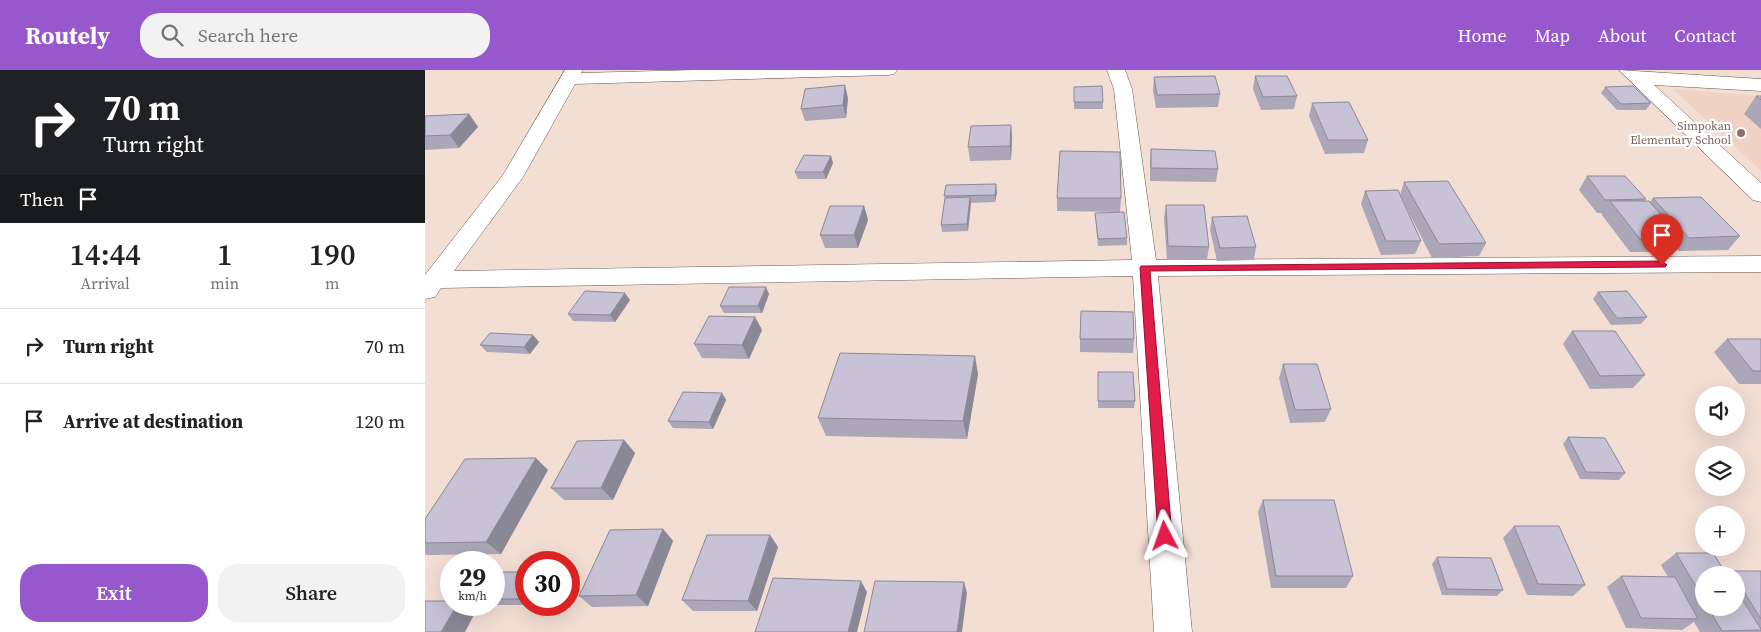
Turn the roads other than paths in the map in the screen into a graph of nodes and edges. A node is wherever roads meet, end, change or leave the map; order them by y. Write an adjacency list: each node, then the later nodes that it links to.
1 (888, 70): 3 (street)
2 (1116, 70): 9 (street)
3 (674, 73): 4 (street)
4 (572, 74): 10 (street)
5 (1632, 74): 6 (street); 7 (street)
6 (1761, 85)
7 (1761, 195)
8 (1761, 264): 9 (street)
9 (1145, 268): 10 (street); 11 (street)
10 (430, 286)
11 (1173, 632)

